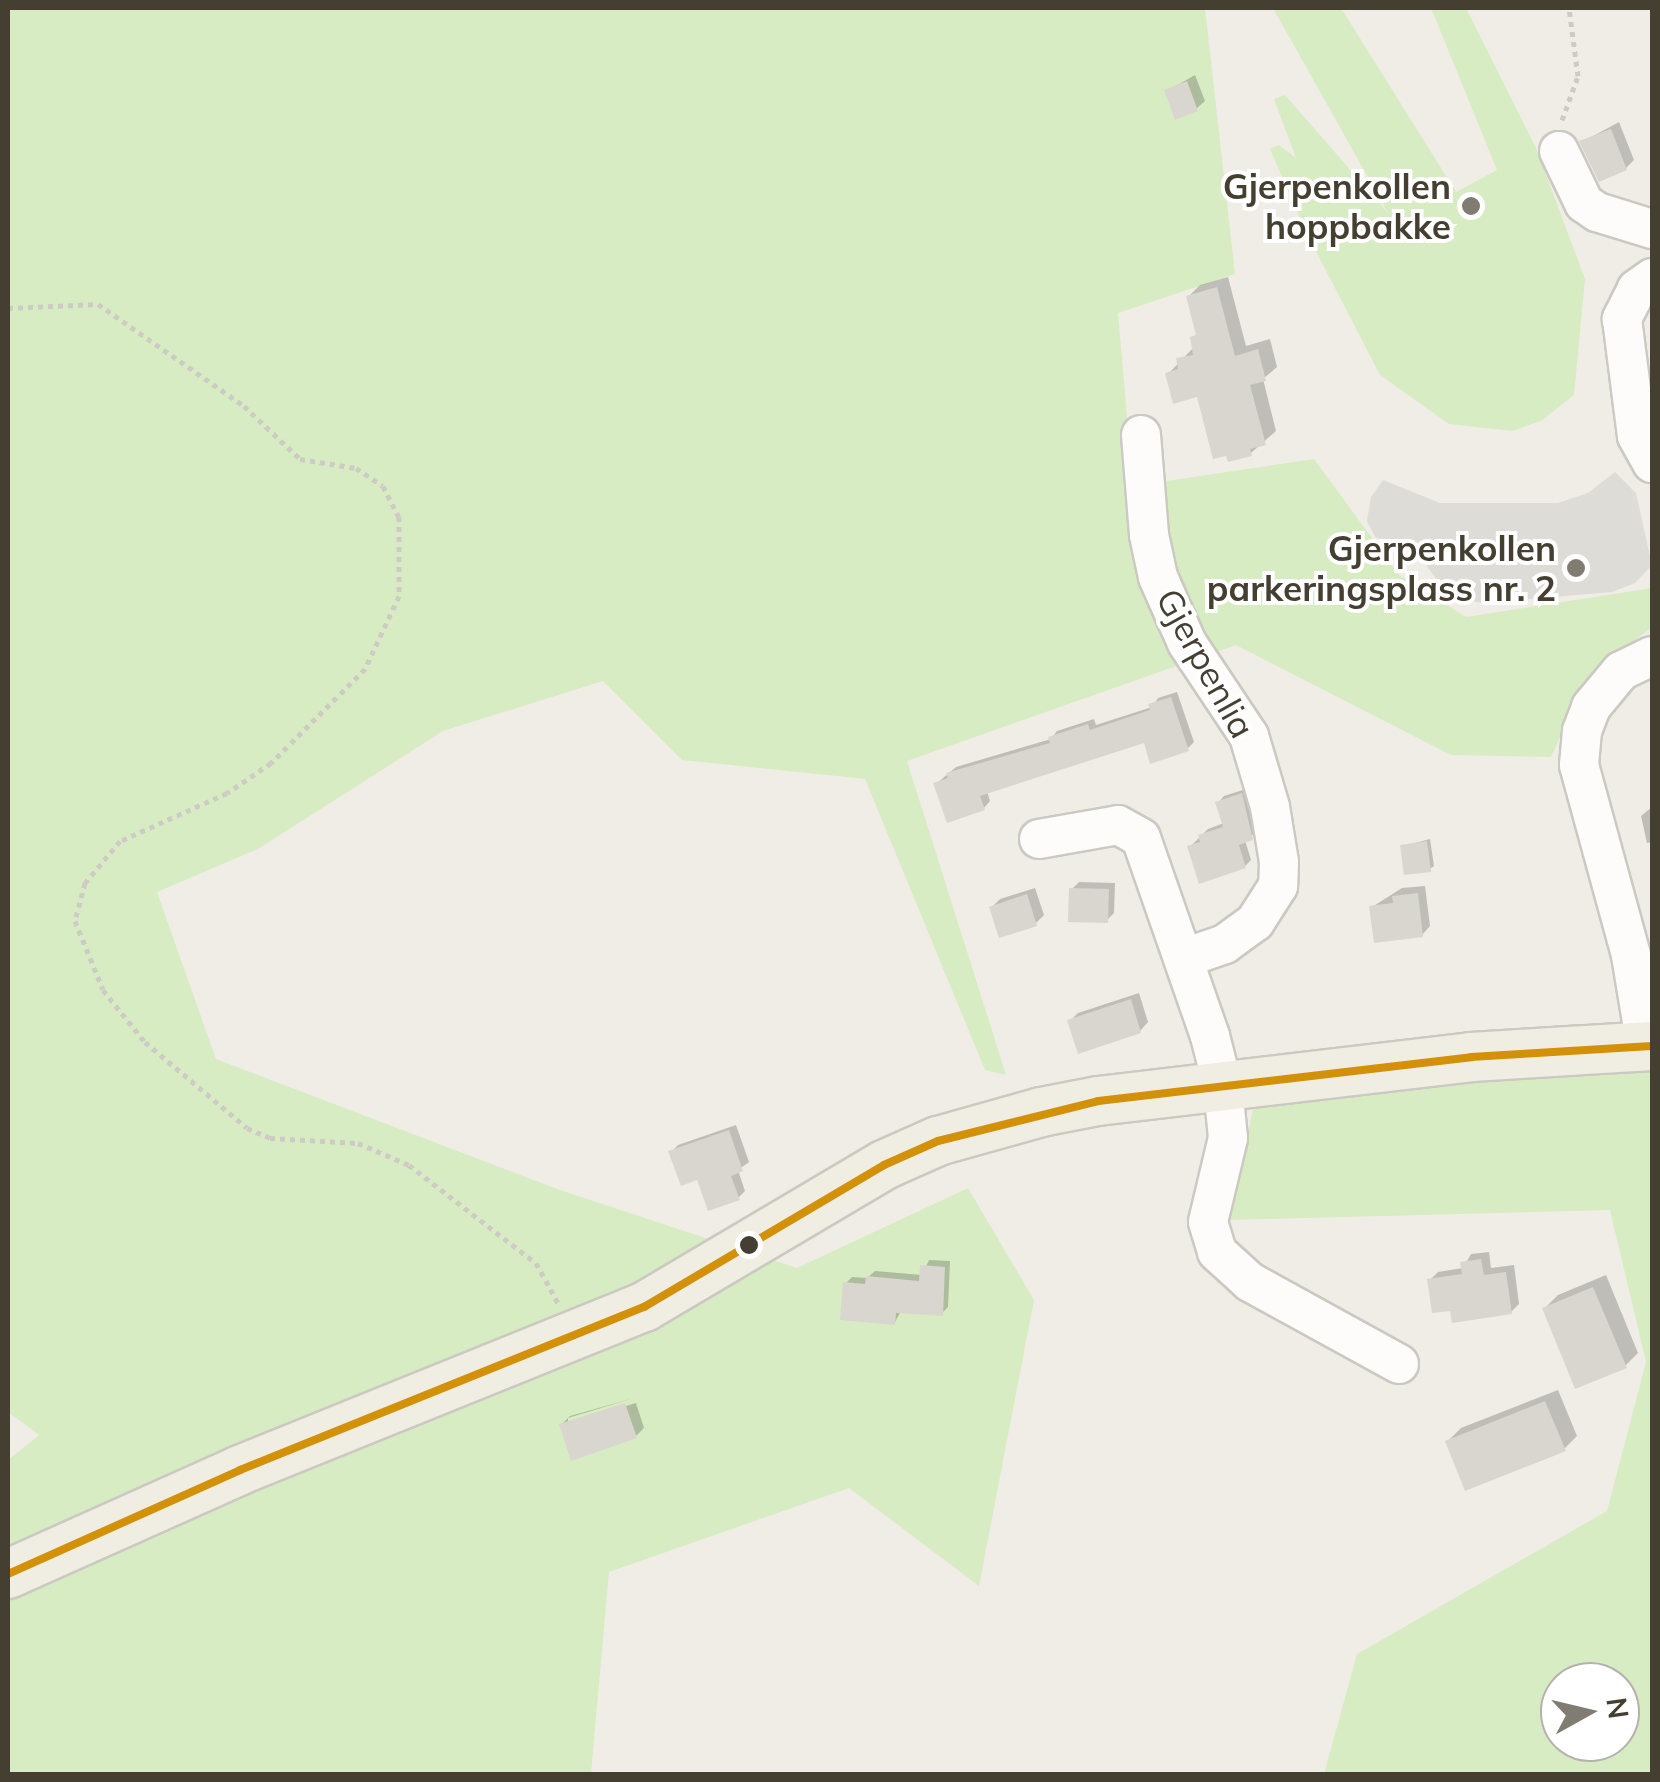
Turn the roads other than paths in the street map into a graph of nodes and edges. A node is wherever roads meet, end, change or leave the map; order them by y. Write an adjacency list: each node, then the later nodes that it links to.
1 (1558, 151): 2 (street)
2 (1652, 229)
3 (1652, 278): 5 (street)
4 (1141, 436): 8 (street, Gjerpenlia)
5 (1652, 463)
6 (1652, 656): 9 (street)
7 (1039, 839): 8 (street)
8 (1184, 958): 10 (street)
9 (1649, 1046): 10 (main road)
10 (1222, 1086): 11 (street); 12 (main road)
11 (1399, 1364)
12 (8, 1574)

